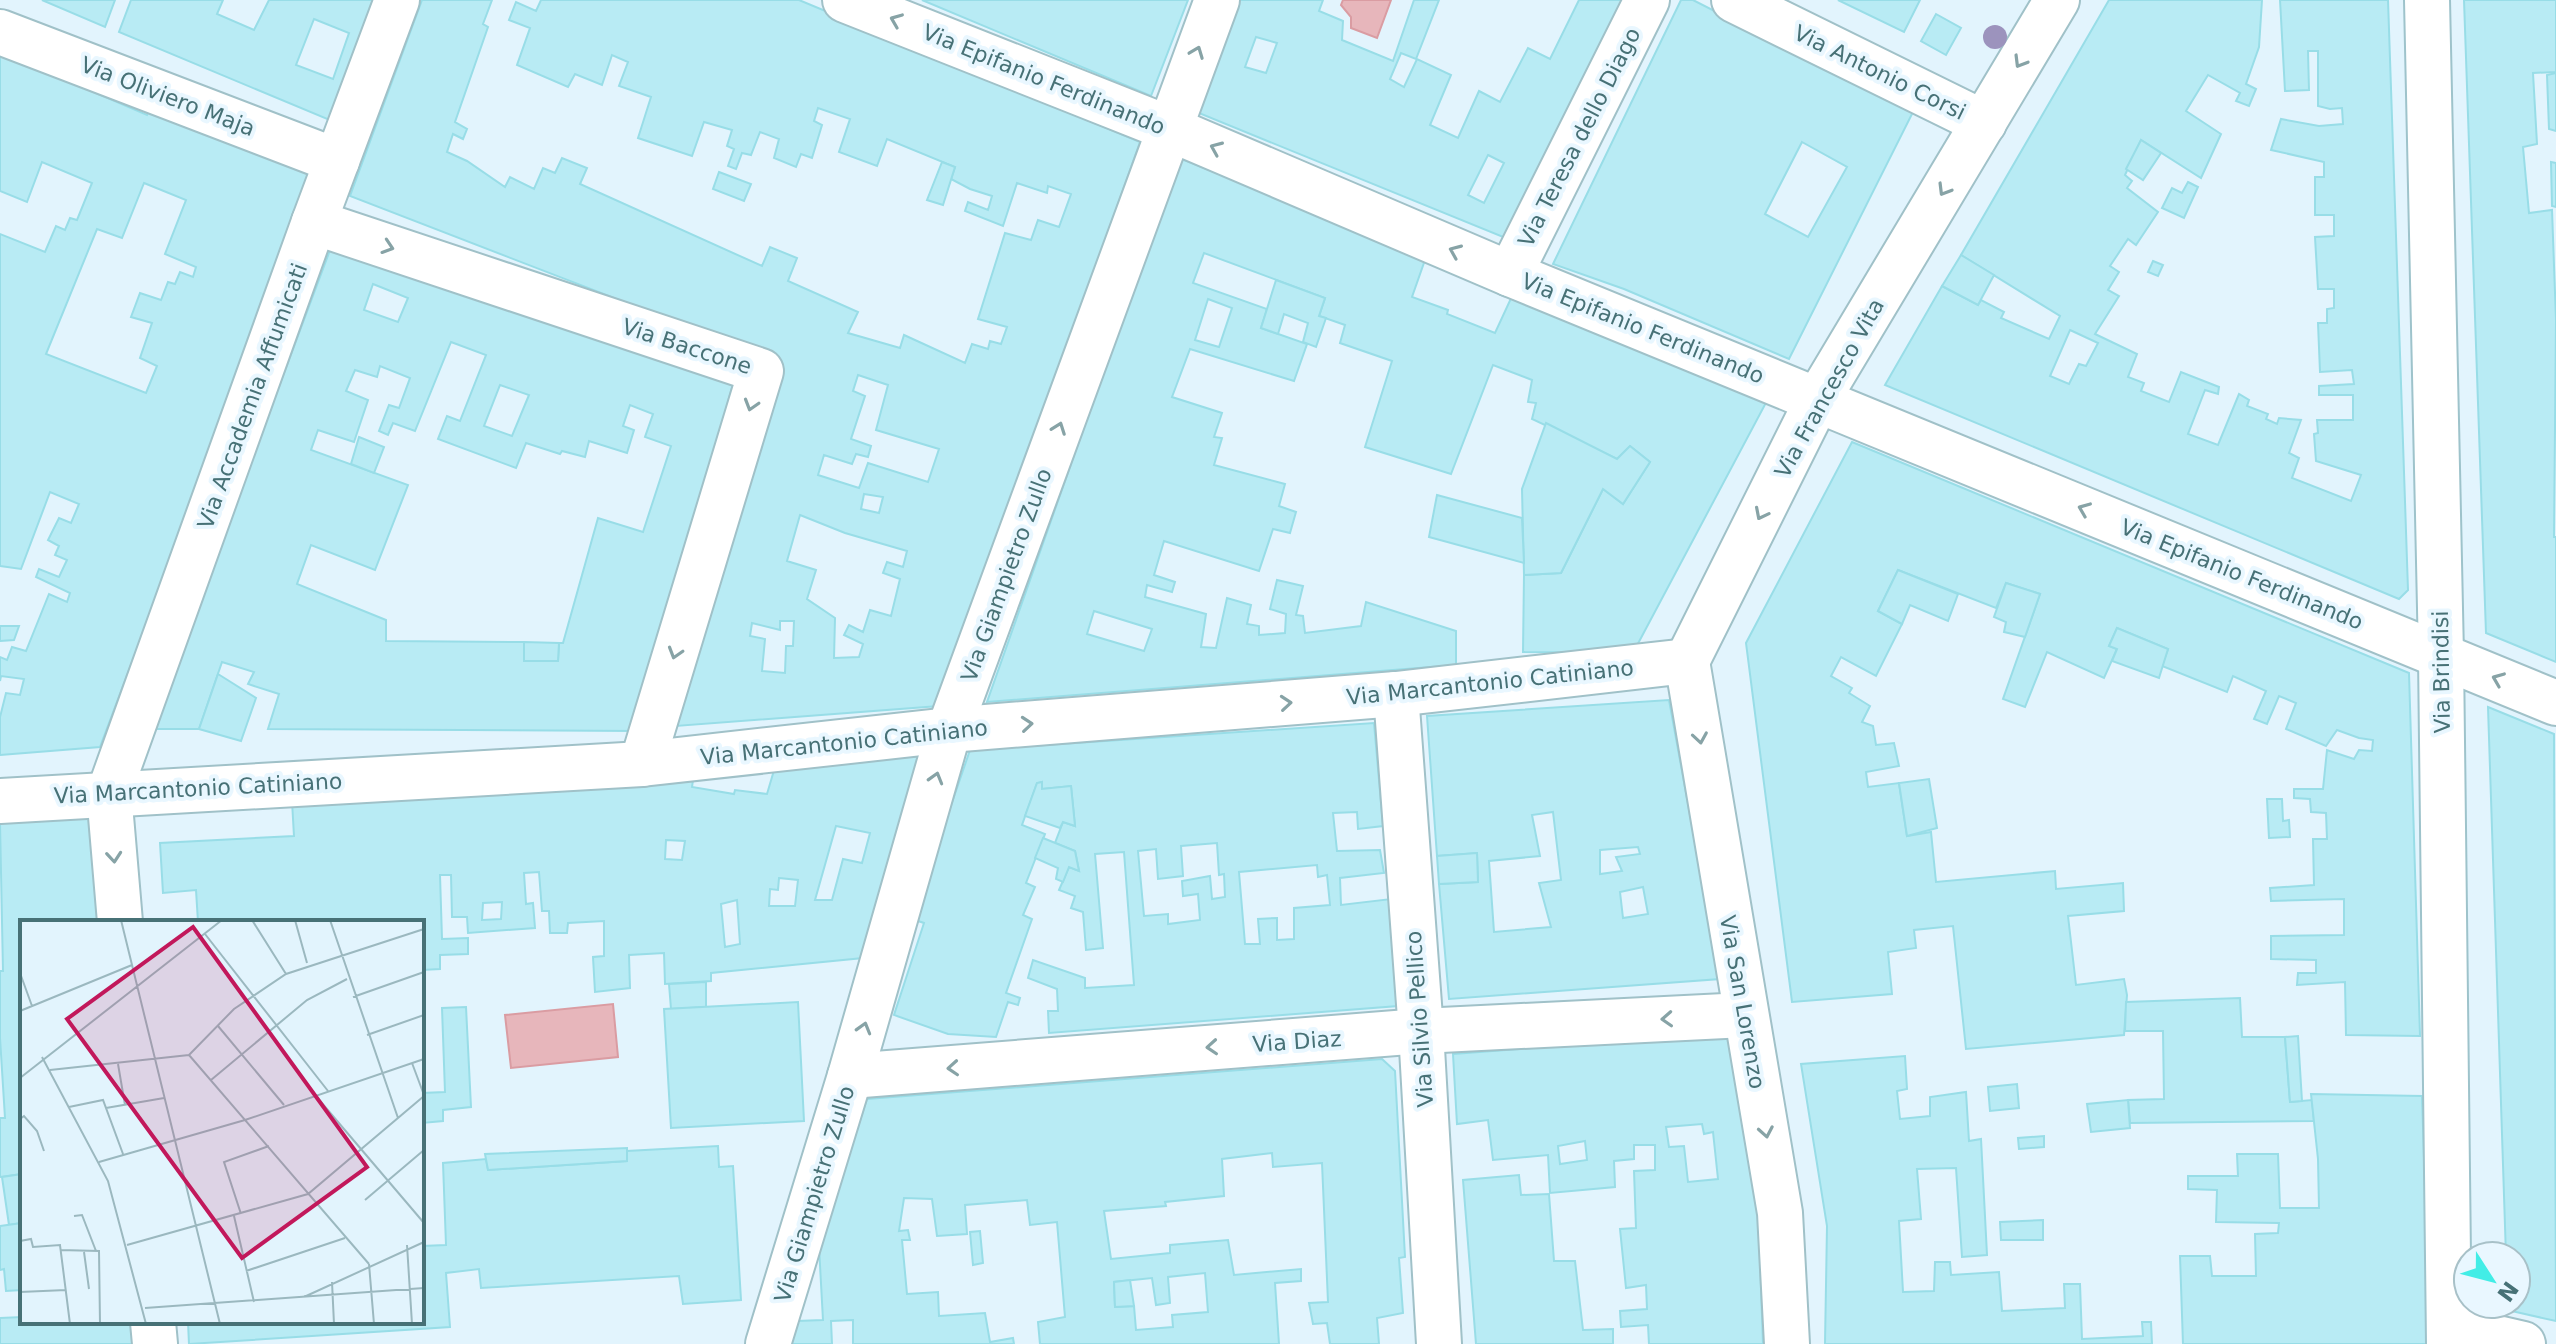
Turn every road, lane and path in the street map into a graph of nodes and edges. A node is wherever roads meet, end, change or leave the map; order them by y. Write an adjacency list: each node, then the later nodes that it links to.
1 (397, 0): 11 (street, Via Accademia Affumicati)
2 (845, 0): 10 (street, Via Epifanio Ferdinando, one-way to 2)
3 (1217, 0): 10 (street, Via Giampietro Zullo, one-way to 3)
4 (1647, 0): 13 (street, Via Teresa dello Diago)
5 (1734, 0): 9 (street, Via Antonio Corsi)
6 (2057, 0): 9 (street, Via Francesco Vita, one-way to 9)
7 (2427, 0): 15 (street, Via Brindisi)
8 (0, 32): 11 (street, Via Oliviero Maja)
9 (1984, 123): 14 (street, Via Francesco Vita, one-way to 14)
10 (1168, 128): 13 (street, Via Epifanio Ferdinando, one-way to 10); 19 (street, Via Giampietro Zullo, one-way to 10)
11 (337, 161): 12 (street, Via Accademia Affumicati)
12 (314, 222): 20 (street, Via Baccone, one-way to 20); 21 (street, Via Accademia Affumicati)
13 (1510, 274): 14 (street, Via Epifanio Ferdinando)
14 (1818, 399): 15 (street, Via Epifanio Ferdinando, one-way to 14); 16 (street, Via Francesco Vita, one-way to 16)
15 (2441, 655): 18 (street, Via Epifanio Ferdinando, one-way to 15); 28 (street, Via Brindisi)
16 (1687, 661): 17 (street, Via Marcantonio Catiniano); 24 (street, Via San Lorenzo, one-way to 24)
17 (1396, 694): 19 (street, Via Marcantonio Catiniano, one-way to 17); 25 (street, Via Silvio Pellico)
18 (2556, 703)
19 (949, 730): 20 (street, Via Marcantonio Catiniano); 26 (street, Via Giampietro Zullo, one-way to 19)
20 (642, 764): 21 (street, Via Marcantonio Catiniano)
21 (109, 793): 22 (street, Via Marcantonio Catiniano); 23 (street, one-way to 23)
22 (0, 801)
23 (120, 920)
24 (1745, 1015): 25 (street, Via Diaz, one-way to 25); 32 (street, Via San Lorenzo, one-way to 32)
25 (1421, 1031): 26 (street, Via Diaz, one-way to 26); 31 (street, Via Silvio Pellico)
26 (850, 1076): 30 (street, Via Giampietro Zullo)
27 (153, 1324): 29 (street)
28 (2449, 1335): 33 (street)
29 (155, 1344)
30 (768, 1344)
31 (1439, 1344)
32 (1787, 1344)
33 (2523, 1344)

